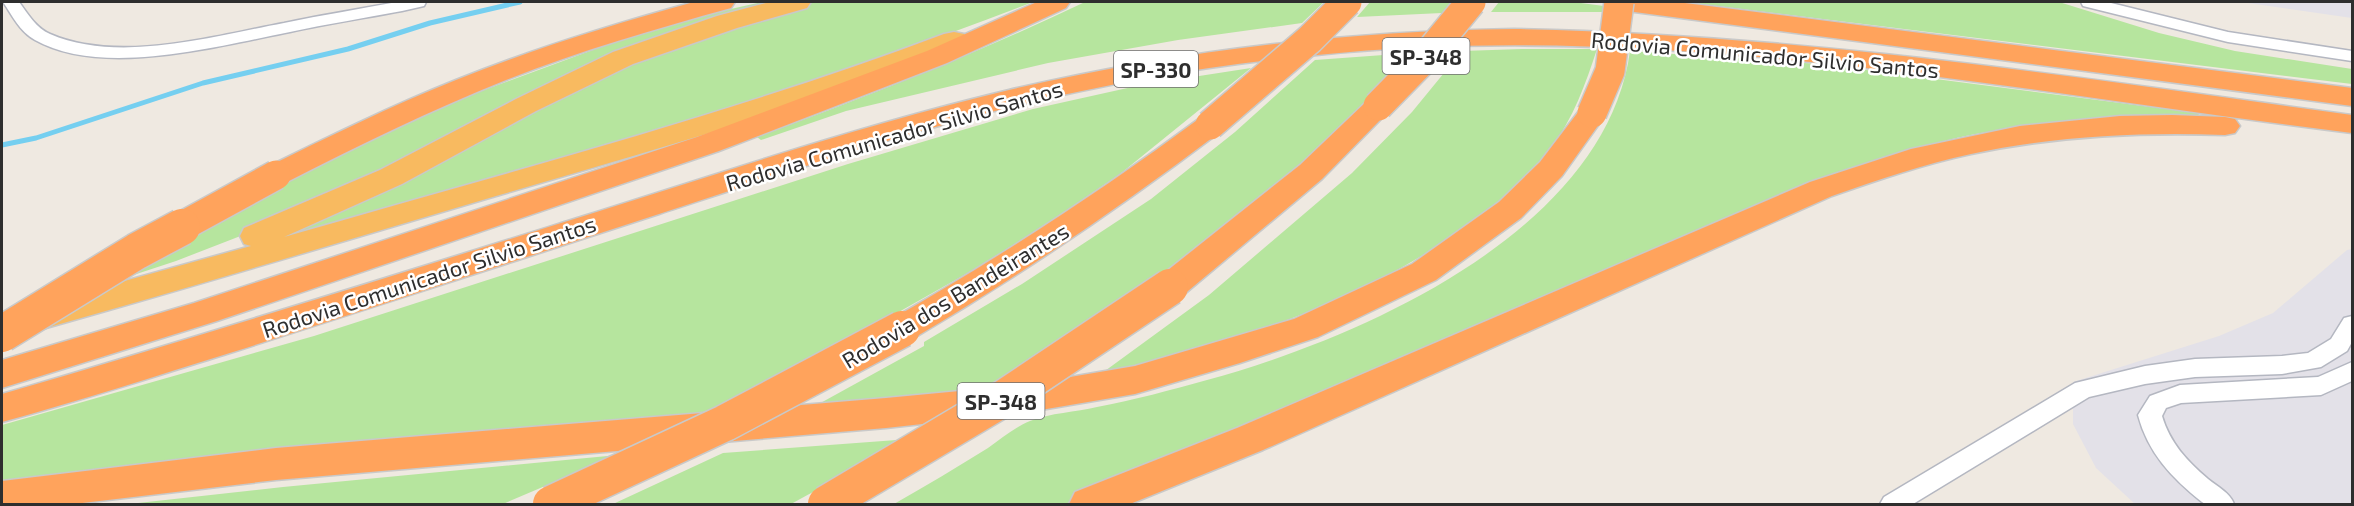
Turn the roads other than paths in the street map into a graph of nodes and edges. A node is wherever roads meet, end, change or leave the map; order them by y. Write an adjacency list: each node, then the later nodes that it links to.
1 (11, 2): 2 (street)
2 (418, 2)
3 (722, 2): 18 (highway, bridge)
4 (798, 2): 15 (highway)
5 (1055, 2): 17 (highway); 20 (highway)
6 (1347, 2): 25 (highway, Rodovia dos Bandeirantes, bridge)
7 (1471, 2): 26 (highway, SP-348, bridge)
8 (1619, 2): 11 (highway); 23 (highway, bridge)
9 (2089, 2): 10 (street)
10 (2352, 56)
11 (2352, 97)
12 (2352, 106): 21 (highway, Rodovia Comunicador Silvio Santos / SP-330)
13 (2352, 124): 22 (highway, Rodovia Comunicador Silvio Santos / SP-330)
14 (2352, 137): 27 (highway)
15 (2, 321)
16 (2352, 324): 28 (street)
17 (2, 327)
18 (2, 334)
19 (2352, 371): 24 (street)
20 (2, 374)
21 (2, 384)
22 (2, 408)
23 (2, 497)
24 (2212, 497)
25 (551, 504)
26 (826, 504)
27 (1089, 504)
28 (1893, 504)

